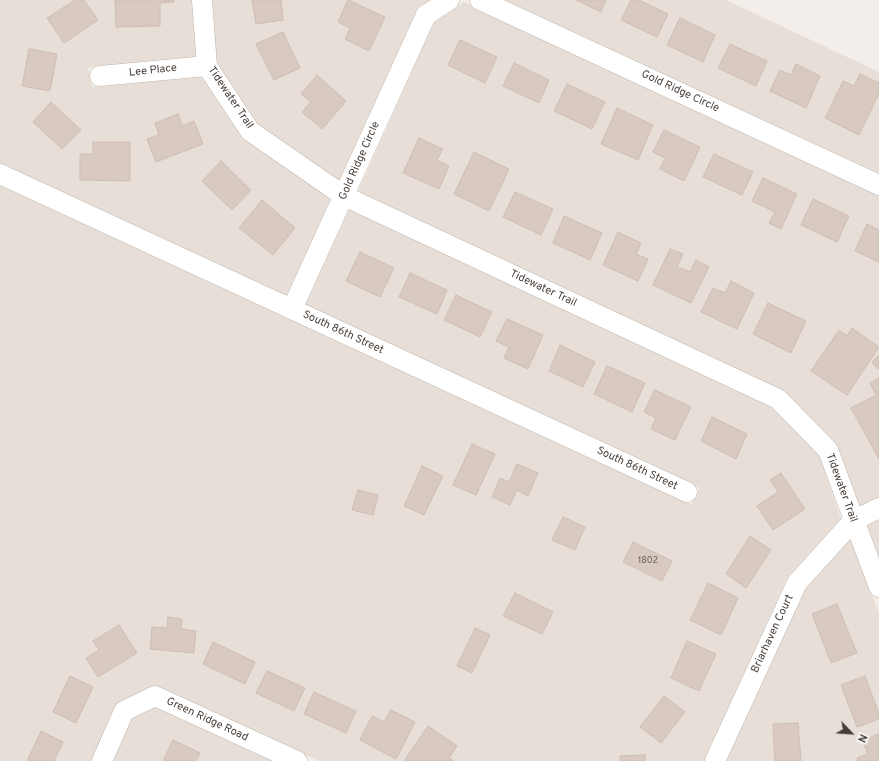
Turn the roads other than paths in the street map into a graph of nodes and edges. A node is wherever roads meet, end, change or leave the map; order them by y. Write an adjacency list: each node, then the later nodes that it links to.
1 (202, 0): 4 (street, Tidewater Trail)
2 (449, 0): 8 (street, Gold Ridge Circle)
3 (480, 0): 7 (street, Gold Ridge Circle)
4 (207, 66): 5 (street, Lee Place); 8 (street, Tidewater Trail)
5 (100, 76)
6 (0, 174): 9 (street, South 86th Street)
7 (879, 184)
8 (344, 196): 9 (street, Gold Ridge Circle); 12 (street, Tidewater Trail)
9 (292, 309): 10 (street, South 86th Street)
10 (687, 492)
11 (879, 508): 12 (street)
12 (853, 521): 13 (street, Tidewater Trail); 16 (street, Briarhaven Court)
13 (879, 587)
14 (102, 761): 15 (street, Green Ridge Road)
15 (297, 761)
16 (715, 761)

